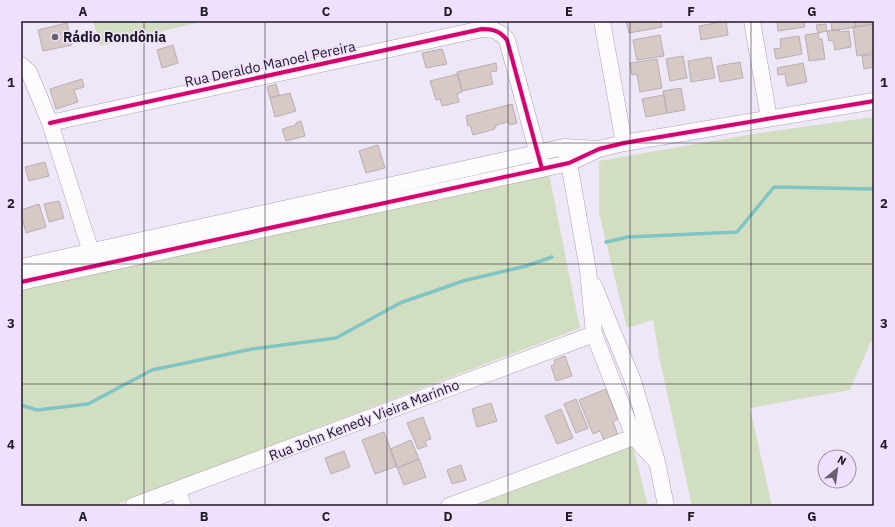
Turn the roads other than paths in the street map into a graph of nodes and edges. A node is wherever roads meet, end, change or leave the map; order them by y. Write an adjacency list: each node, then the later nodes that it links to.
1 (602, 21): 7 (street)
2 (752, 21): 5 (street)
3 (22, 65): 6 (street)
4 (874, 101): 5 (street)
5 (769, 118): 7 (street)
6 (50, 123): 10 (street, Rua Deraldo Manoel Pereira); 13 (street)
7 (624, 143): 9 (street)
8 (564, 147): 9 (street); 10 (street); 11 (street)
9 (599, 149): 11 (street)
10 (538, 152): 12 (street); 13 (street)
11 (569, 163): 12 (street); 15 (street)
12 (542, 169): 16 (street)
13 (91, 252): 14 (street)
14 (21, 267)
15 (588, 270): 17 (street); 19 (street)
16 (21, 282)
17 (594, 334): 18 (street); 20 (street, Rua John Kenedy Vieira Marinho)
18 (634, 437): 19 (street); 23 (street)
19 (657, 462): 24 (street)
20 (178, 490): 21 (street, Rua John Kenedy Vieira Marinho); 22 (street)
21 (133, 506)
22 (183, 506)
23 (449, 506)
24 (666, 506)

